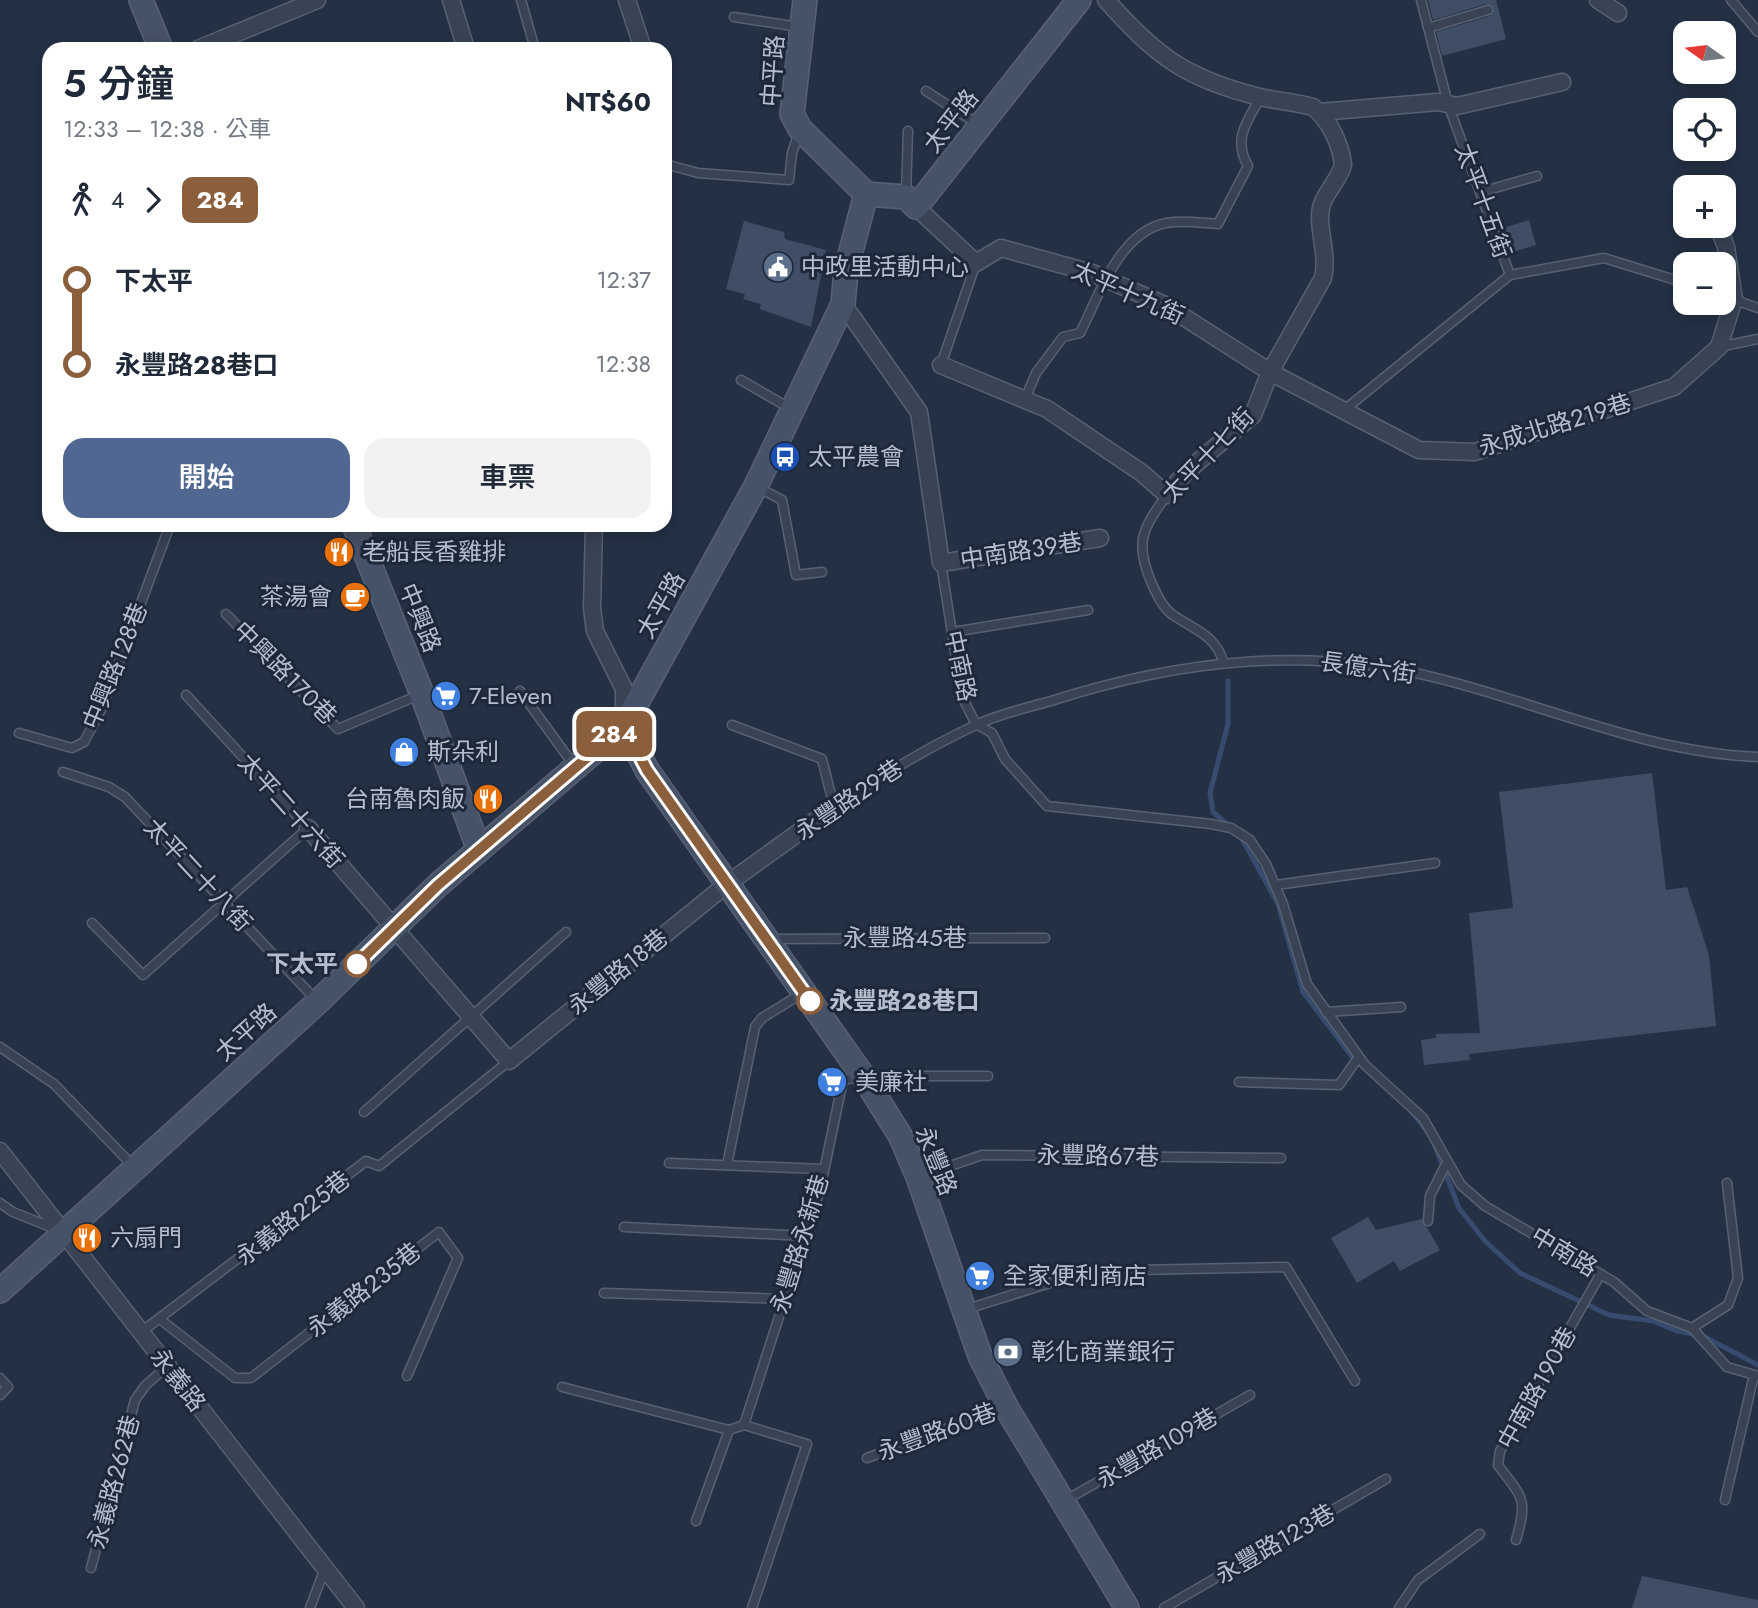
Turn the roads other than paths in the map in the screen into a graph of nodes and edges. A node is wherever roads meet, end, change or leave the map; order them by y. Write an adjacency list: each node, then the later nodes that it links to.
1 (141, 0): 17 (street)
2 (317, 0): 18 (street)
3 (451, 0): 19 (street)
4 (521, 0): 20 (lane)
5 (627, 0): 21 (street)
6 (1079, 0): 27 (street, 太平路)
7 (1106, 0): 24 (street)
8 (1421, 0): 15 (lane, 太平十五街)
9 (1598, 0): 13 (street)
10 (1731, 0): 16 (lane)
11 (807, 9): 14 (lane); 28 (street, 中平路)
12 (1488, 10): 15 (lane)
13 (1618, 13)
14 (734, 17)
15 (1428, 28): 25 (lane, 太平十五街)
16 (1758, 32)
17 (158, 42)
18 (215, 42)
19 (464, 42)
20 (533, 42)
21 (641, 42)
22 (1562, 82): 25 (street)
23 (926, 91): 27 (lane)
24 (1260, 97): 26 (street); 37 (lane)
25 (1448, 104): 26 (street); 32 (lane, 太平十五街)
26 (1320, 112): 46 (street, 太平十七街)
27 (980, 126): 34 (street, 太平路)
28 (800, 129): 30 (lane); 33 (street, 中平路)
29 (908, 131): 34 (lane)
30 (672, 166)
31 (1537, 176): 32 (lane)
32 (1481, 192): 36 (lane, 太平十五街)
33 (866, 194): 34 (street); 40 (street, 太平路)
34 (911, 202): 35 (street)
35 (976, 263): 37 (street, 太平十九街); 45 (lane)
36 (1510, 275): 38 (lane); 50 (lane, 太平十五街)
37 (1108, 279): 46 (street, 太平十九街); 48 (lane)
38 (1673, 279)
39 (1736, 300): 41 (lane)
40 (843, 304): 49 (street, 太平路); 57 (street, 中南路)
41 (1758, 308)
42 (1726, 315): 44 (street)
43 (1758, 339): 44 (lane)
44 (1719, 347): 50 (street, 永成北路219巷)
45 (941, 365): 48 (street)
46 (1270, 372): 50 (street, 太平十九街); 52 (street, 太平十七街)
47 (741, 380): 49 (lane)
48 (1025, 399): 52 (street)
49 (793, 410): 51 (street, 太平路)
50 (1342, 412)
51 (756, 486): 58 (lane); 68 (street, 太平路)
52 (1167, 495): 62 (lane, 太平十七街)
53 (167, 532): 69 (lane, 中興路128巷)
54 (357, 532): 64 (street, 中興路)
55 (594, 532): 68 (street)
56 (1100, 538): 57 (street, 中南路39巷)
57 (942, 563): 61 (lane, 中南路)
58 (822, 572)
59 (1088, 610): 61 (lane)
60 (226, 614): 64 (lane, 中興路170巷)
61 (953, 632): 67 (lane, 中南路)
62 (1223, 661): 67 (lane, 長億六街); 70 (lane, 長億六街)
63 (520, 691): 71 (lane)
64 (422, 694): 75 (street, 中興路)
65 (186, 695): 74 (lane, 太平二十六街)
66 (732, 724): 73 (lane)
67 (976, 724): 73 (lane, 永豐路29巷); 78 (lane, 中南路)
68 (624, 726): 71 (street, 太平路); 77 (street, 永豐路)
69 (19, 733)
70 (1758, 757)
71 (575, 767): 75 (street, 太平路)
72 (63, 772): 79 (lane, 太平二十八街)
73 (834, 807): 77 (street, 永豐路29巷)
74 (308, 828): 79 (lane); 81 (street, 太平二十六街)
75 (479, 850): 81 (street, 太平路)
76 (1435, 863): 78 (lane)
77 (727, 884): 84 (street, 永豐路); 92 (street, 永豐路18巷)
78 (1276, 885): 88 (lane, 中南路)
79 (225, 904): 80 (lane); 86 (lane, 太平二十八街)
80 (92, 923)
81 (396, 926): 86 (street, 太平路); 89 (street, 太平二十六街)
82 (566, 932): 89 (lane)
83 (1045, 938): 84 (lane, 永豐路45巷)
84 (765, 939): 85 (street, 永豐路)
85 (803, 992): 93 (street, 永豐路); 101 (lane)
86 (318, 1002): 102 (street, 太平路)
87 (1401, 1007): 88 (lane)
88 (1326, 1012): 91 (lane, 中南路)
89 (471, 1017): 92 (street, 太平二十六街); 96 (lane)
90 (0, 1047): 102 (lane)
91 (1358, 1058): 95 (lane); 99 (lane, 中南路)
92 (509, 1061): 116 (lane, 永義路225巷)
93 (863, 1076): 94 (lane); 103 (lane, 永豐路永新巷); 104 (street, 永豐路)
94 (988, 1076)
95 (1239, 1082)
96 (364, 1112)
97 (0, 1151): 109 (street, 永義路)
98 (1282, 1158): 104 (lane, 永豐路67巷)
99 (1447, 1162): 107 (lane); 111 (lane, 中南路)
100 (669, 1163): 101 (lane)
101 (727, 1165): 103 (lane)
102 (135, 1169): 109 (street, 太平路)
103 (823, 1169): 110 (lane, 永豐路永新巷)
104 (918, 1177): 115 (street, 永豐路)
105 (1727, 1183): 117 (lane)
106 (0, 1203): 109 (lane)
107 (1428, 1221)
108 (624, 1227): 110 (lane)
109 (64, 1233): 112 (street, 太平路); 118 (street, 永義路)
110 (805, 1236): 114 (lane, 永豐路永新巷)
111 (1600, 1275): 117 (lane, 中南路); 136 (lane, 中南路190巷)
112 (0, 1291)
113 (604, 1293): 114 (lane)
114 (785, 1298): 128 (lane, 永豐路永新巷)
115 (964, 1310): 123 (lane); 127 (street, 永豐路)
116 (161, 1320): 118 (lane, 永義路225巷); 121 (lane, 永義路235巷)
117 (1692, 1328): 120 (lane, 中南路)
118 (141, 1333): 119 (street, 永義路)
119 (167, 1366): 137 (lane, 永義路262巷); 138 (street, 永義路)
120 (1756, 1375): 132 (lane)
121 (407, 1376)
122 (0, 1378): 125 (lane)
123 (1355, 1381)
124 (562, 1387): 129 (lane)
125 (0, 1395)
126 (1250, 1395): 133 (lane, 永豐路109巷)
127 (1006, 1407): 130 (lane, 永豐路60巷); 133 (street, 永豐路)
128 (744, 1425): 129 (lane); 141 (lane)
129 (729, 1430): 134 (lane)
130 (867, 1458)
131 (1386, 1479): 143 (lane, 永豐路123巷)
132 (1725, 1500)
133 (1063, 1502): 142 (street, 永豐路)
134 (696, 1521)
135 (1479, 1534): 144 (lane)
136 (1516, 1540)
137 (91, 1568)
138 (325, 1568): 139 (lane); 140 (street, 永義路)
139 (310, 1608)
140 (356, 1608)
141 (752, 1608)
142 (1127, 1608)
143 (1164, 1608)
144 (1399, 1608)

